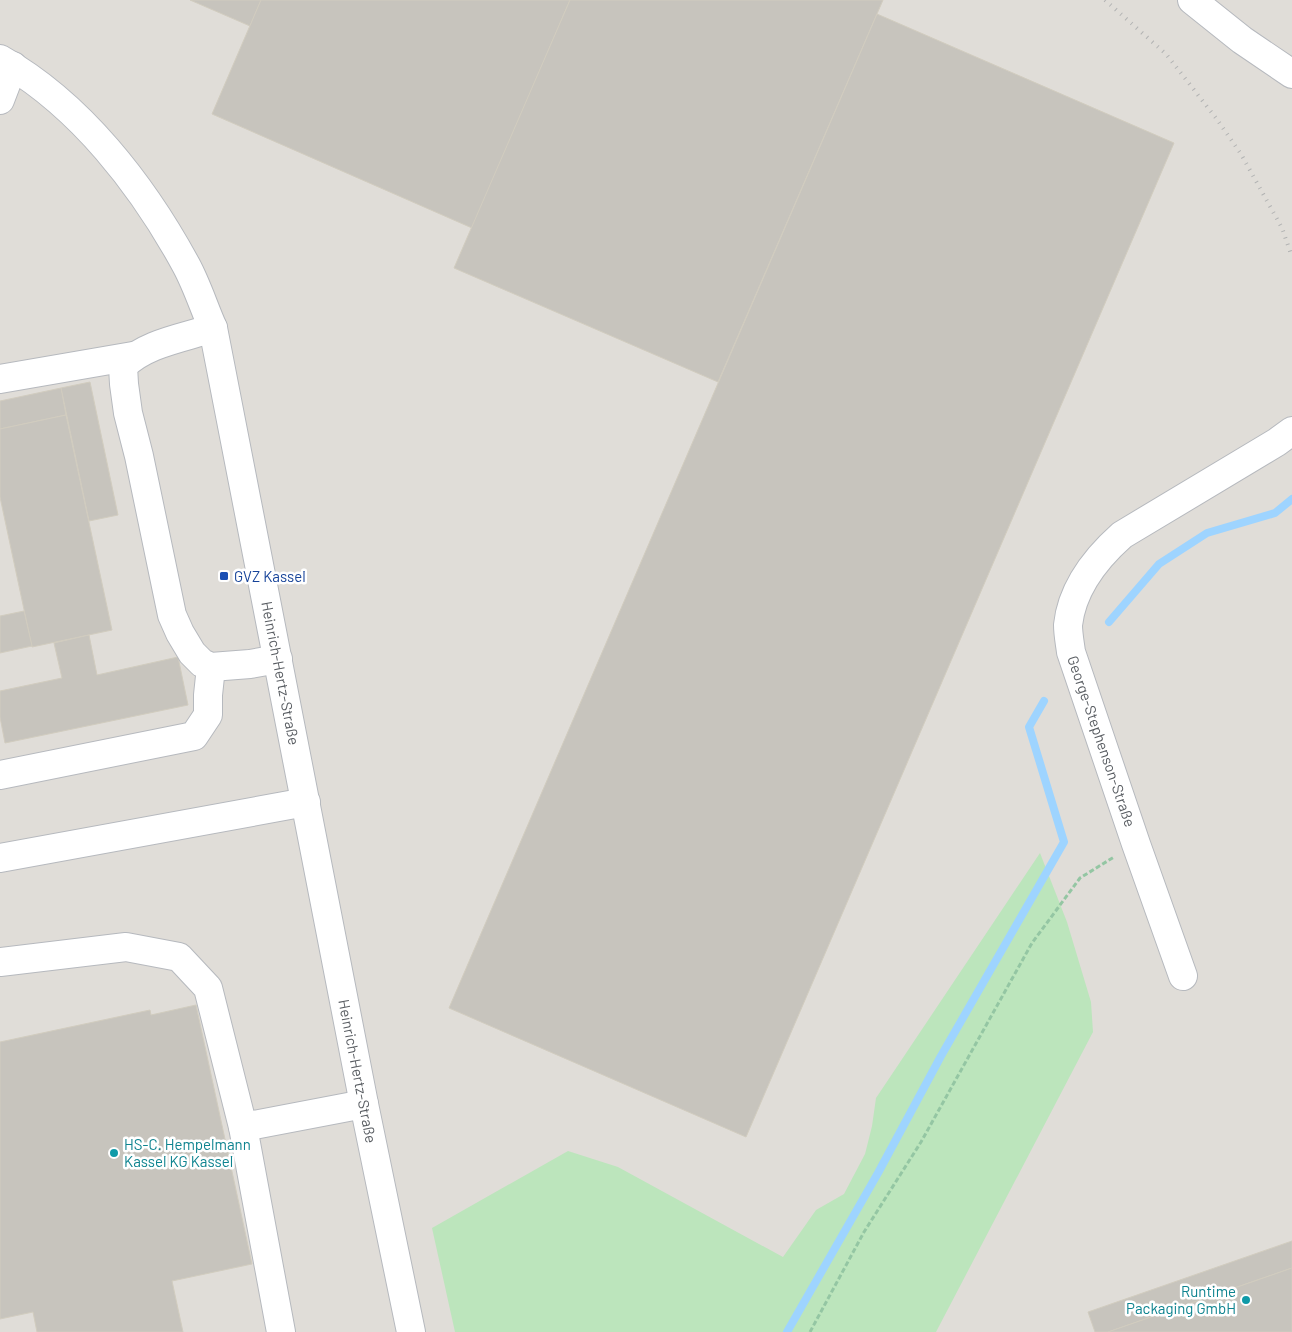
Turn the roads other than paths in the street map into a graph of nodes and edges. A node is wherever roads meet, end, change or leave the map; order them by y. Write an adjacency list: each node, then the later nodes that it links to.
1 (1192, 0): 3 (street)
2 (6, 62): 4 (street); 5 (street, Heinrich-Hertz-Straße)
3 (1292, 74)
4 (0, 100)
5 (213, 328): 6 (street); 9 (street, Heinrich-Hertz-Straße)
6 (133, 356): 7 (street); 10 (street)
7 (0, 380)
8 (1292, 431): 15 (street, George-Stephenson-Straße)
9 (278, 659): 10 (street); 12 (street, Heinrich-Hertz-Straße)
10 (211, 667): 11 (street)
11 (0, 775)
12 (306, 802): 13 (street); 16 (street, Heinrich-Hertz-Straße)
13 (0, 858)
14 (0, 962): 17 (street)
15 (1183, 976)
16 (364, 1104): 17 (street); 19 (street, Heinrich-Hertz-Straße)
17 (243, 1127): 18 (street)
18 (282, 1332)
19 (411, 1332)

